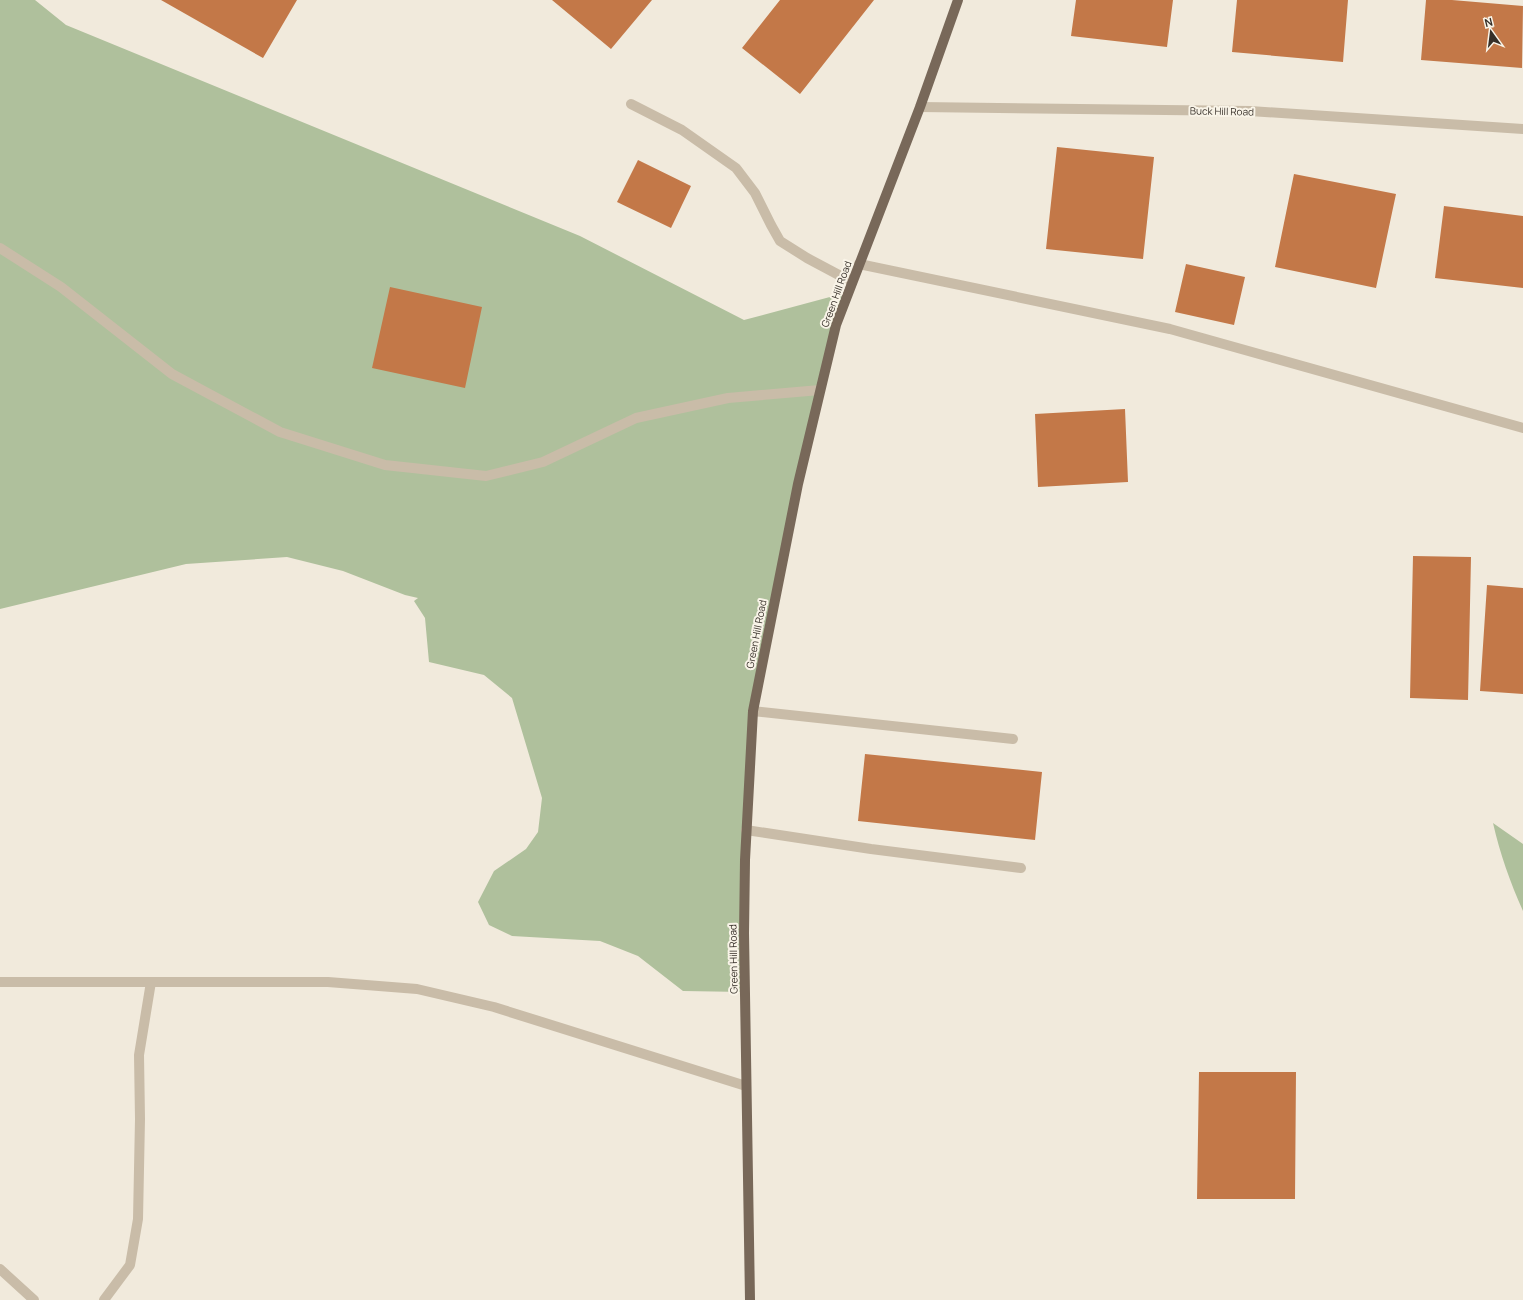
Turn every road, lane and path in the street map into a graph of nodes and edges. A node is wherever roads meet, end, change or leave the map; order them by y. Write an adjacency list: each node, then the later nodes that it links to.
1 (958, 0): 3 (main road, Green Hill Road)
2 (631, 104): 7 (street)
3 (920, 107): 4 (street, Buck Hill Road); 6 (main road, Green Hill Road)
4 (1523, 129)
5 (0, 248): 8 (street)
6 (859, 264): 7 (main road, Green Hill Road); 9 (street)
7 (852, 282): 8 (main road, Green Hill Road)
8 (820, 390): 10 (main road, Green Hill Road)
9 (1523, 428)
10 (753, 711): 11 (street); 12 (main road, Green Hill Road)
11 (1013, 739)
12 (746, 830): 13 (street); 16 (main road, Green Hill Road)
13 (1021, 868)
14 (0, 982): 15 (street)
15 (151, 982): 16 (street); 19 (street)
16 (746, 1086): 20 (main road, Green Hill Road)
17 (0, 1268): 18 (street)
18 (34, 1300)
19 (104, 1300)
20 (750, 1300)

